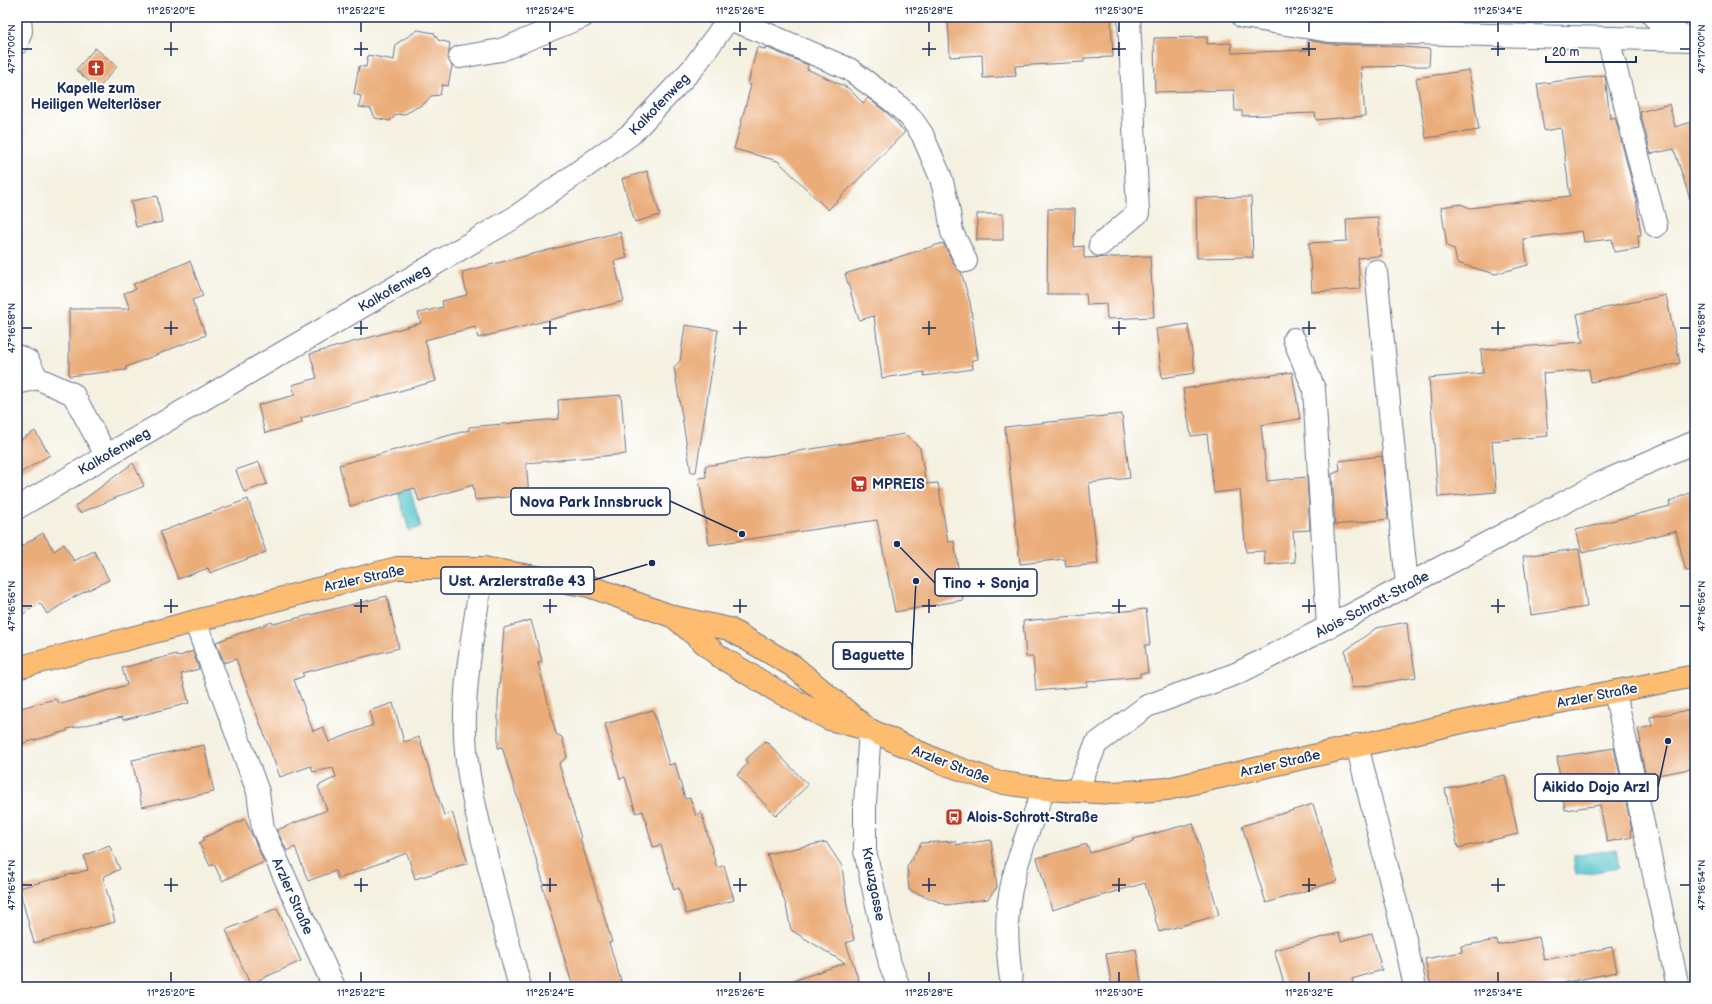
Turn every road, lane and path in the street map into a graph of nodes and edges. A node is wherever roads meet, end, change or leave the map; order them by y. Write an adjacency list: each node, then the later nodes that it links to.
1 (20, 17): 9 (street)
2 (582, 17): 10 (street)
3 (1129, 17): 12 (street)
4 (1243, 17): 7 (street)
5 (1654, 17): 8 (street)
6 (729, 18): 13 (street); 19 (street, Kalkofenweg)
7 (1608, 38): 8 (street); 11 (street)
8 (1692, 40)
9 (17, 43)
10 (460, 57)
11 (1656, 226)
12 (1100, 245)
13 (966, 261)
14 (1376, 271): 22 (street)
15 (1294, 338): 25 (street)
16 (17, 356): 17 (street)
17 (27, 381): 19 (street)
18 (1695, 442): 22 (street, Alois-Schrott-Straße)
19 (106, 455): 20 (street, Kalkofenweg)
20 (17, 508)
21 (483, 568): 23 (main road, Arzler Straße); 24 (main road, Arzler Straße); 34 (street)
22 (1407, 585): 25 (street, Alois-Schrott-Straße)
23 (674, 617): 29 (main road, Arzler Straße); 29 (main road, Arzler Straße)
24 (195, 621): 26 (main road, Arzler Straße); 33 (street, Arzler Straße)
25 (1328, 627): 32 (street, Alois-Schrott-Straße)
26 (17, 668)
27 (1695, 676): 28 (main road, Arzler Straße)
28 (1615, 692): 30 (main road, Arzler Straße); 38 (street)
29 (870, 730): 31 (main road, Arzler Straße); 35 (street, Kreuzgasse)
30 (1357, 745): 32 (main road, Arzler Straße); 37 (street)
31 (1044, 789): 32 (main road, Arzler Straße); 36 (street)
32 (1077, 791)
33 (334, 987)
34 (520, 987)
35 (899, 987)
36 (1012, 987)
37 (1415, 987)
38 (1678, 987)

